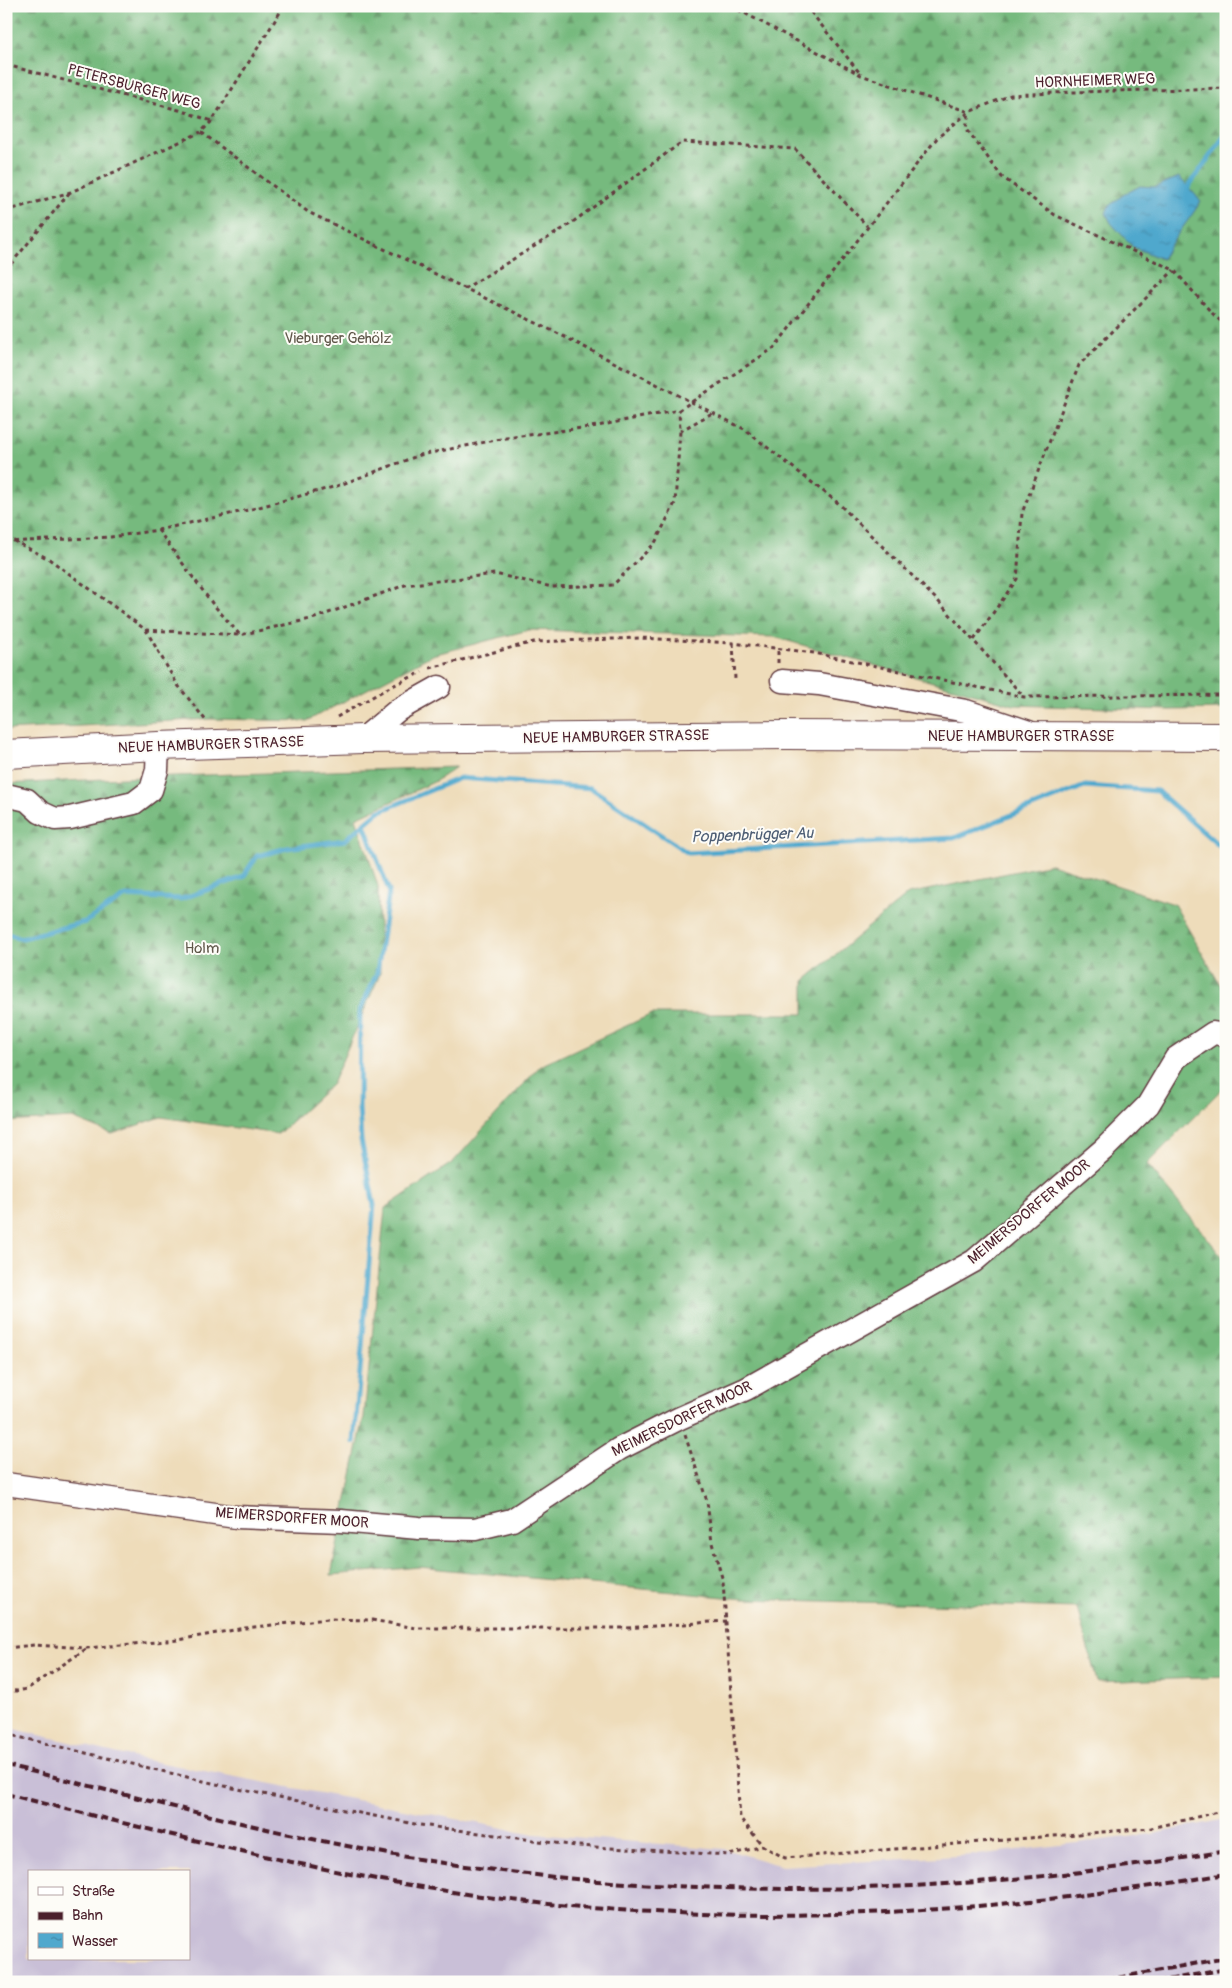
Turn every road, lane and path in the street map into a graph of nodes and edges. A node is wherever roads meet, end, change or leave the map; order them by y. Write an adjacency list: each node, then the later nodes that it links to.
1 (284, 6): 8 (path, PETERSBURGER WEG)
2 (731, 6): 5 (path)
3 (806, 6): 5 (path)
4 (6, 64): 8 (path, PETERSBURGER WEG)
5 (861, 75): 7 (path)
6 (1226, 88): 7 (path, HORNHEIMER WEG)
7 (969, 112): 12 (path, HORNHEIMER WEG); 14 (path)
8 (212, 121): 9 (path)
9 (201, 132): 10 (path); 15 (path)
10 (71, 192): 11 (path); 13 (path)
11 (6, 210)
12 (867, 226): 15 (path); 17 (path, HORNHEIMER WEG)
13 (6, 270)
14 (1174, 270): 16 (path); 27 (path)
15 (464, 289): 17 (path)
16 (1226, 326)
17 (692, 402): 18 (path, HORNHEIMER WEG); 19 (path)
18 (679, 410): 20 (path); 21 (path)
19 (714, 412): 20 (path); 27 (path)
20 (680, 432): 26 (path)
21 (158, 530): 23 (path); 26 (path)
22 (6, 537): 23 (path)
23 (11, 541): 24 (path); 25 (path)
24 (6, 542)
25 (146, 630): 26 (path); 34 (path)
26 (240, 635)
27 (974, 640): 33 (path)
28 (733, 643): 29 (path); 33 (path); 36 (path)
29 (735, 679)
30 (782, 681): 38 (street)
31 (439, 687): 40 (street)
32 (1226, 695): 33 (path)
33 (1024, 697)
34 (207, 722): 35 (path); 37 (path)
35 (217, 722)
36 (329, 722)
37 (199, 723)
38 (1037, 735): 39 (main road, NEUE HAMBURGER STRASSE); 40 (main road, NEUE HAMBURGER STRASSE)
39 (1226, 737)
40 (363, 739): 41 (main road, NEUE HAMBURGER STRASSE)
41 (158, 746): 42 (main road, NEUE HAMBURGER STRASSE); 43 (street)
42 (6, 754)
43 (6, 795)
44 (1226, 1035): 45 (street, MEIMERSDORFER MOOR)
45 (680, 1418): 46 (street, MEIMERSDORFER MOOR); 47 (path)
46 (6, 1484)
47 (726, 1621): 49 (path); 53 (path)
48 (6, 1648): 49 (path)
49 (87, 1648): 50 (path)
50 (6, 1690)
51 (6, 1734): 53 (path)
52 (1226, 1810): 53 (path)
53 (763, 1846)

